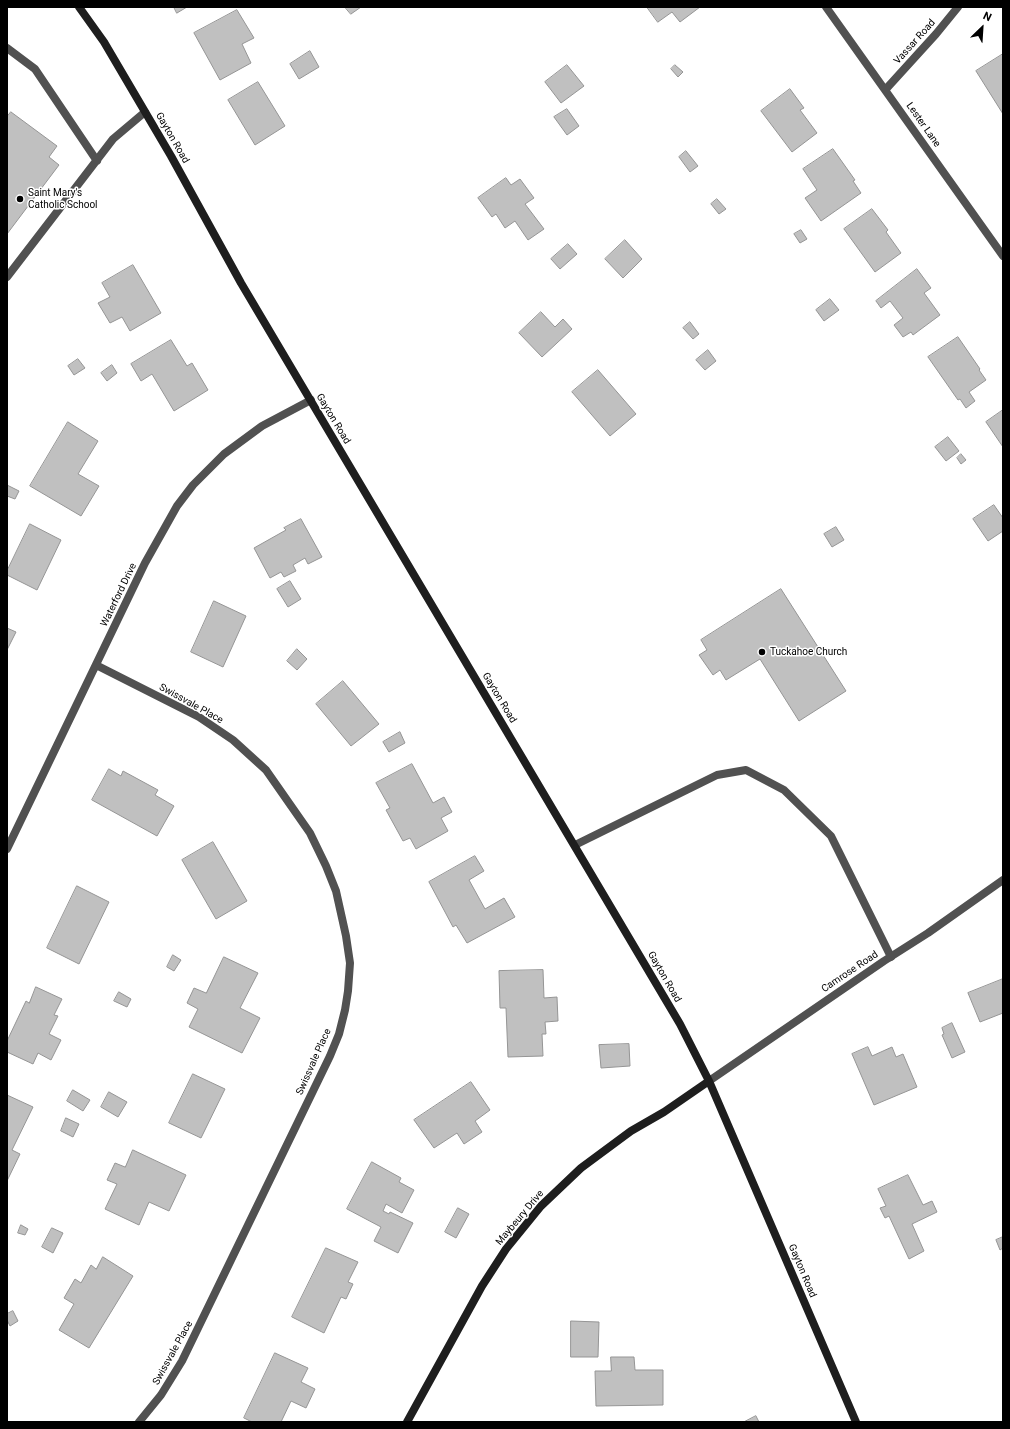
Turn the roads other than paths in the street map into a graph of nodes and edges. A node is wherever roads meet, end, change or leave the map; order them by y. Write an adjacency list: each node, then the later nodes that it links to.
1 (79, 7): 6 (street, Gayton Road)
2 (826, 7): 5 (street, Lester Lane)
3 (958, 7): 5 (street, Vassar Road)
4 (7, 48): 7 (street)
5 (886, 89): 8 (street, Lester Lane)
6 (145, 112): 7 (street); 10 (street, Gayton Road)
7 (97, 161): 9 (street)
8 (1003, 256)
9 (7, 277)
10 (311, 400): 11 (street, Waterford Drive); 12 (street, Gayton Road)
11 (96, 665): 13 (street, Waterford Drive); 17 (street, Swissvale Place)
12 (575, 845): 15 (street); 16 (street, Gayton Road)
13 (7, 849)
14 (1003, 880): 15 (street, Camrose Road)
15 (891, 957): 16 (street, Camrose Road)
16 (709, 1081): 18 (street, Maybeury Drive); 19 (street, Gayton Road)
17 (139, 1422)
18 (407, 1422)
19 (856, 1422)

